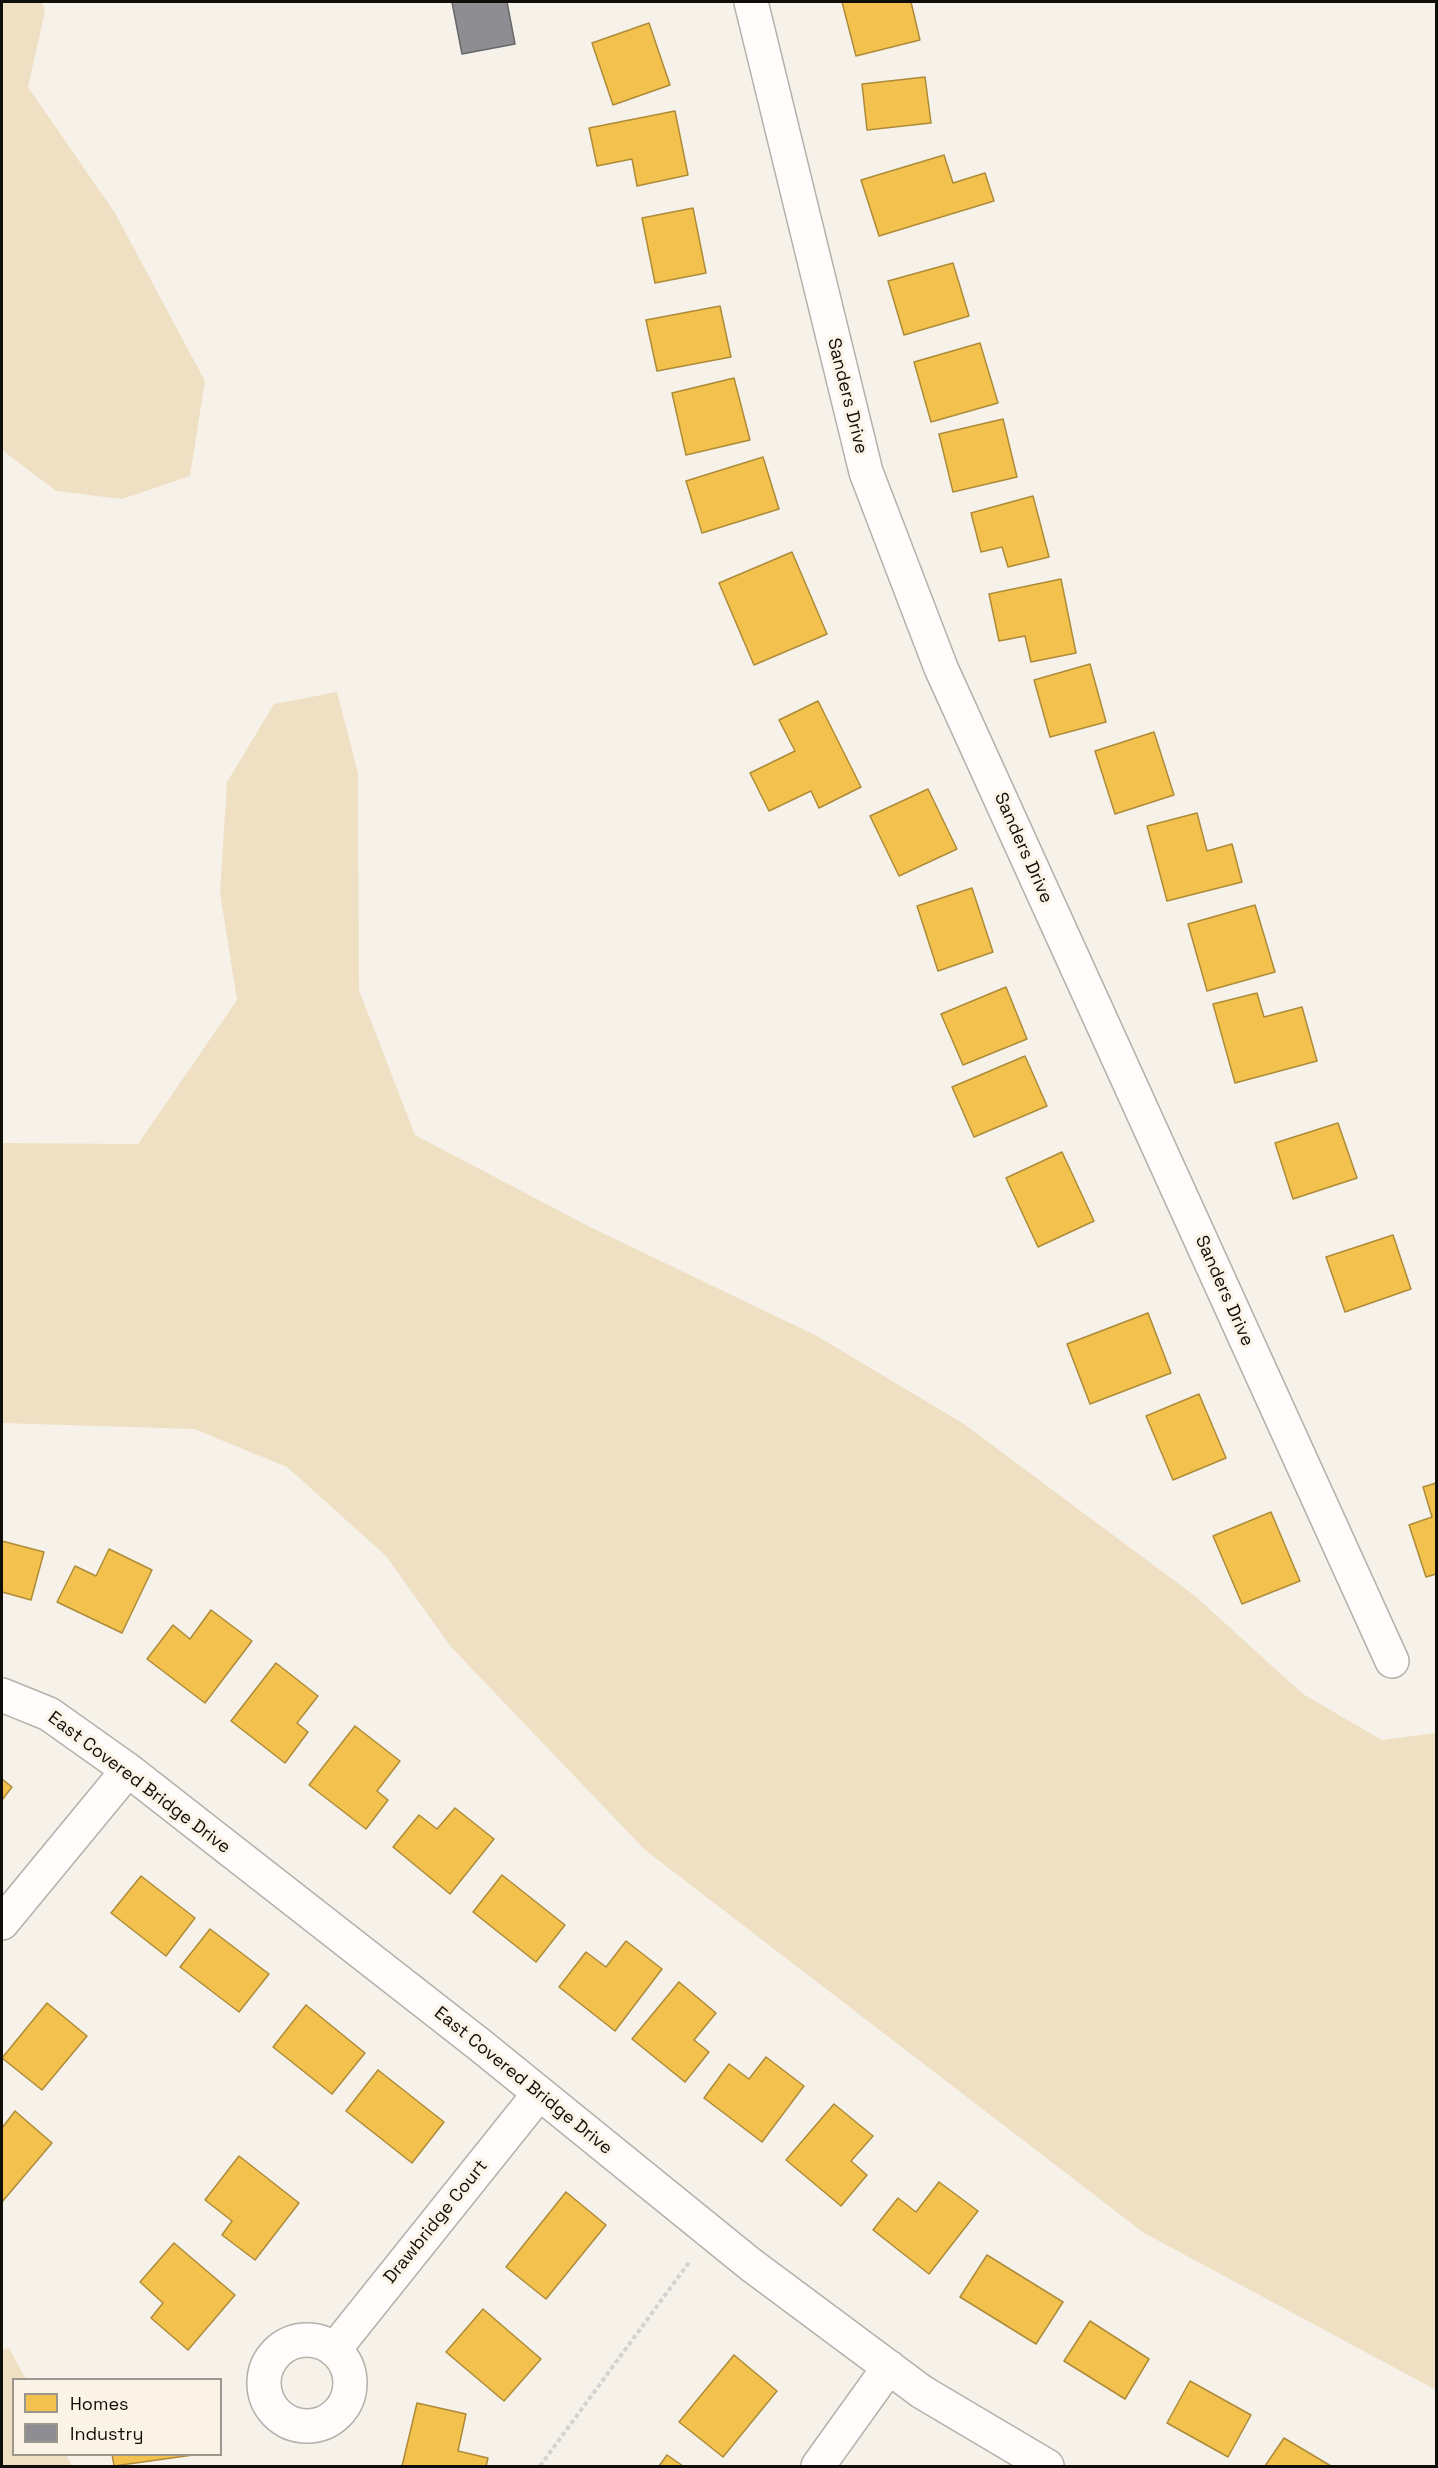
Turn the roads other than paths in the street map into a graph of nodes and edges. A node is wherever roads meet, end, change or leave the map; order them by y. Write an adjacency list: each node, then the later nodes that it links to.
1 (751, 2): 2 (street, Sanders Drive)
2 (1392, 1661)
3 (2, 1695): 4 (street, East Covered Bridge Drive)
4 (128, 1770): 5 (street); 6 (street, East Covered Bridge Drive)
5 (2, 1923)
6 (538, 2095): 7 (street, Drawbridge Court); 8 (street, East Covered Bridge Drive)
7 (334, 2350)
8 (889, 2367): 9 (street); 10 (street, East Covered Bridge Drive)
9 (818, 2466)
10 (1047, 2466)

